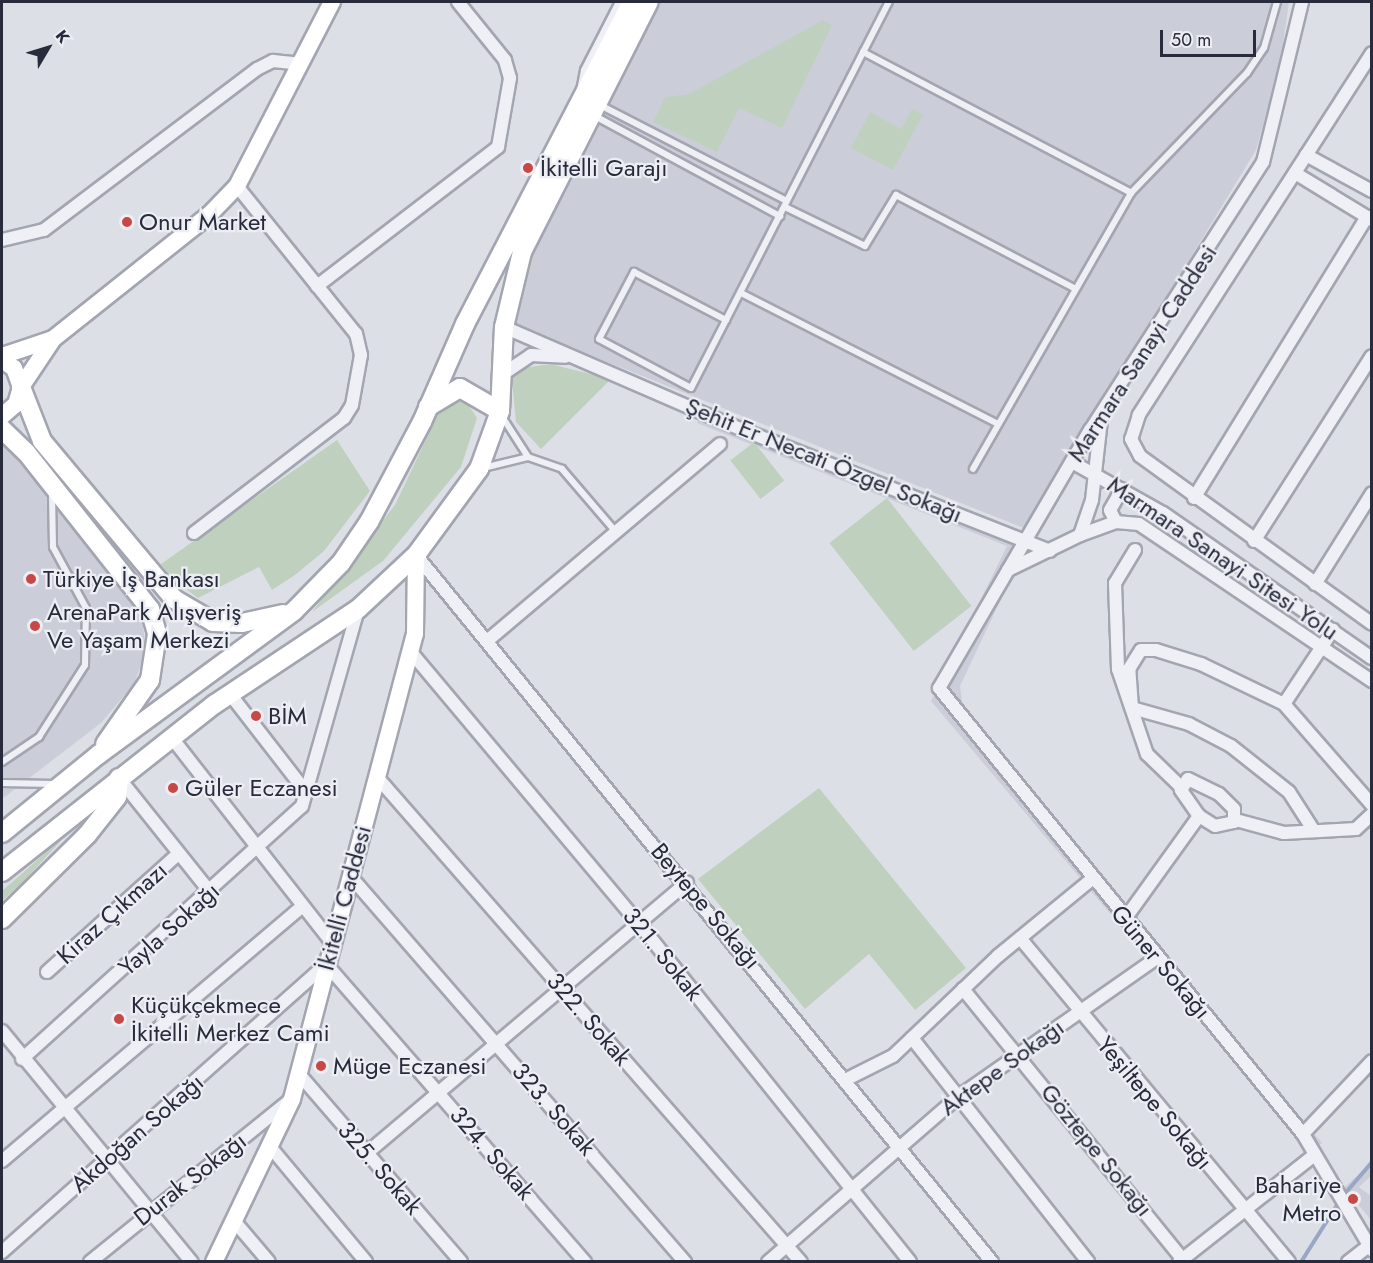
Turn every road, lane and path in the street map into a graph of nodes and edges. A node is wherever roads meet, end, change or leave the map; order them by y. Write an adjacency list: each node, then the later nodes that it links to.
1 (332, 2): 11 (street)
2 (458, 2): 22 (street)
3 (619, 2): 12 (lane)
4 (632, 2): 12 (main road)
5 (649, 2): 12 (main road)
6 (889, 2): 9 (lane)
7 (1277, 2): 17 (lane)
8 (1302, 2): 36 (street, Marmara Sanayi Caddesi)
9 (863, 52): 17 (lane); 18 (lane)
10 (1371, 53): 13 (street)
11 (300, 64): 15 (street); 21 (street)
12 (590, 106): 18 (lane); 19 (lane); 26 (main road); 33 (main road)
13 (1306, 156): 14 (street); 16 (street)
14 (1295, 173): 20 (street); 48 (street)
15 (237, 186): 22 (street); 27 (street)
16 (1371, 191)
17 (1131, 193): 23 (lane)
18 (786, 204): 19 (lane); 23 (lane)
19 (780, 216): 24 (lane)
20 (1370, 218): 48 (street)
21 (2, 240)
22 (317, 286): 51 (street)
23 (1074, 288): 37 (lane)
24 (741, 293): 25 (lane); 37 (lane)
25 (726, 320): 25 (lane)
26 (504, 327): 30 (street); 31 (main road)
27 (52, 339): 29 (street); 32 (street)
28 (1371, 356): 54 (street)
29 (2, 358): 32 (street)
30 (599, 365): 31 (street); 53 (street, Şehit Er Necati Özgel Sokağı)
31 (503, 374): 34 (main road)
32 (21, 387): 35 (street); 61 (main road)
33 (428, 408): 34 (main road); 61 (main road)
34 (500, 411): 40 (lane); 42 (main road)
35 (2, 416)
36 (1101, 420): 41 (street, Marmara Sanayi Caddesi); 44 (street)
37 (998, 424): 43 (lane)
38 (2, 429): 45 (main road)
39 (720, 444): 50 (street)
40 (528, 457): 42 (lane); 50 (lane)
41 (1071, 462): 44 (street, Marmara Sanayi Sitesi Yolu); 53 (street, Marmara Sanayi Caddesi)
42 (479, 469): 57 (main road)
43 (974, 469)
44 (1094, 473): 46 (street, Marmara Sanayi Sitesi Yolu); 52 (street)
45 (52, 486): 74 (main road); 75 (lane)
46 (1122, 489): 49 (street); 63 (street, Marmara Sanayi Sitesi Yolu)
47 (1371, 493): 59 (street)
48 (1194, 498): 54 (street)
49 (1116, 522): 52 (street, Marmara Sanayi Sitesi Yolu); 65 (street, Marmara Sanayi Sitesi Yolu)
50 (616, 532): 64 (street)
51 (194, 533)
52 (1080, 535): 56 (street, Marmara Sanayi Sitesi Yolu)
53 (1026, 540): 56 (street, Şehit Er Necati Özgel Sokağı); 58 (street, Marmara Sanayi Caddesi)
54 (1254, 541): 59 (street)
55 (1135, 550): 72 (street)
56 (1050, 551): 58 (street, Marmara Sanayi Sitesi Yolu)
57 (416, 555): 60 (main road); 64 (street, Beytepe Sokağı); 66 (street, İkitelli Caddesi)
58 (1008, 570): 69 (street, Marmara Sanayi Caddesi)
59 (1316, 584): 62 (street)
60 (358, 609): 70 (main road); 81 (street, Yayla Sokağı)
61 (294, 611): 74 (main road)
62 (1371, 624)
63 (1334, 630): 65 (street); 67 (street, Marmara Sanayi Sitesi Yolu)
64 (487, 641): 94 (street, Beytepe Sokağı)
65 (1322, 648): 68 (street, Marmara Sanayi Sitesi Yolu); 71 (street)
66 (410, 651): 76 (street, İkitelli Caddesi); 99 (street, 321. Sokak)
67 (1371, 658)
68 (1371, 681)
69 (939, 688): 93 (street, Güner Sokağı)
70 (230, 694): 73 (main road); 81 (street)
71 (1284, 704): 72 (street); 82 (street)
72 (1132, 708): 80 (street); 87 (street)
73 (172, 738): 77 (main road); 89 (street)
74 (98, 755): 79 (main road)
75 (2, 762)
76 (377, 777): 92 (street, İkitelli Caddesi); 106 (street, 322. Sokak)
77 (119, 778): 90 (street); 91 (main road); 97 (main road)
78 (2, 783): 79 (lane)
79 (62, 784): 84 (main road); 88 (main road)
80 (1180, 786): 85 (street); 86 (street)
81 (306, 792): 89 (street, Yayla Sokağı)
82 (1371, 806)
83 (1371, 814): 87 (street)
84 (2, 816)
85 (1199, 816): 86 (street); 98 (street)
86 (1236, 820): 87 (street)
87 (1314, 831)
88 (2, 833)
89 (259, 850): 95 (street, Yayla Sokağı); 96 (street)
90 (178, 854): 95 (street); 104 (street, Kiraz Çıkmazı)
91 (2, 872)
92 (351, 877): 101 (street, İkitelli Caddesi); 110 (street, 323. Sokak)
93 (1092, 879): 98 (street, Güner Sokağı); 100 (street)
94 (687, 883): 99 (street); 115 (street, Beytepe Sokağı)
95 (210, 892): 112 (street, Yayla Sokağı)
96 (303, 906): 101 (street); 119 (street)
97 (2, 919)
98 (1125, 919): 102 (street, Güner Sokağı)
99 (641, 926): 106 (street); 127 (street, 321. Sokak)
100 (1020, 938): 105 (street); 107 (street, Yeşiltepe Sokağı)
101 (333, 944): 103 (street, İkitelli Caddesi)
102 (1158, 957): 107 (street, Aktepe Sokağı); 120 (street, Güner Sokağı)
103 (326, 964): 114 (street, İkitelli Caddesi); 116 (street, 324. Sokak); 125 (street, Akdoğan Sokağı)
104 (47, 972)
105 (963, 989): 109 (street); 111 (street, Göztepe Sokağı)
106 (563, 990): 110 (street); 131 (street, 322. Sokak)
107 (1079, 1012): 111 (street, Aktepe Sokağı); 129 (street, Yeşiltepe Sokağı)
108 (2, 1030): 112 (street)
109 (912, 1038): 115 (street); 117 (street)
110 (498, 1044): 116 (street); 142 (street, 323. Sokak)
111 (1019, 1052): 117 (street, Aktepe Sokağı); 135 (street, Göztepe Sokağı)
112 (22, 1059): 119 (street)
113 (1371, 1061): 120 (street)
114 (299, 1074): 118 (street, İkitelli Caddesi); 123 (street, 325. Sokak)
115 (847, 1079): 121 (street, Beytepe Sokağı)
116 (440, 1092): 123 (street); 141 (street, 324. Sokak)
117 (958, 1097): 121 (street, Aktepe Sokağı); 147 (street)
118 (292, 1099): 122 (street, İkitelli Caddesi); 128 (street, Durak Sokağı)
119 (66, 1111): 125 (street); 126 (street)
120 (1304, 1134): 124 (street, Güner Sokağı)
121 (899, 1144): 127 (street, Aktepe Sokağı); 146 (street, Beytepe Sokağı)
122 (272, 1149): 130 (street, İkitelli Caddesi); 139 (street)
123 (367, 1153): 140 (street, 325. Sokak)
124 (1313, 1156): 129 (street); 132 (street, Güner Sokağı)
125 (108, 1159): 128 (street); 133 (street, Akdoğan Sokağı)
126 (2, 1161)
127 (854, 1187): 131 (street, Aktepe Sokağı); 145 (street, 321. Sokak)
128 (148, 1209): 134 (street); 136 (street, Durak Sokağı)
129 (1244, 1212): 135 (street); 148 (street, Yeşiltepe Sokağı)
130 (235, 1222): 137 (street, İkitelli Caddesi); 138 (street)
131 (787, 1244): 143 (street, Aktepe Sokağı); 144 (street, 322. Sokak)
132 (1370, 1246): 149 (street)
133 (2, 1252)
134 (188, 1260)
135 (1182, 1260)
136 (90, 1262)
137 (214, 1262)
138 (268, 1262)
139 (366, 1262)
140 (461, 1262)
141 (585, 1262)
142 (685, 1262)
143 (768, 1262)
144 (801, 1262)
145 (910, 1262)
146 (992, 1262)
147 (1088, 1262)
148 (1289, 1262)
149 (1348, 1262)

